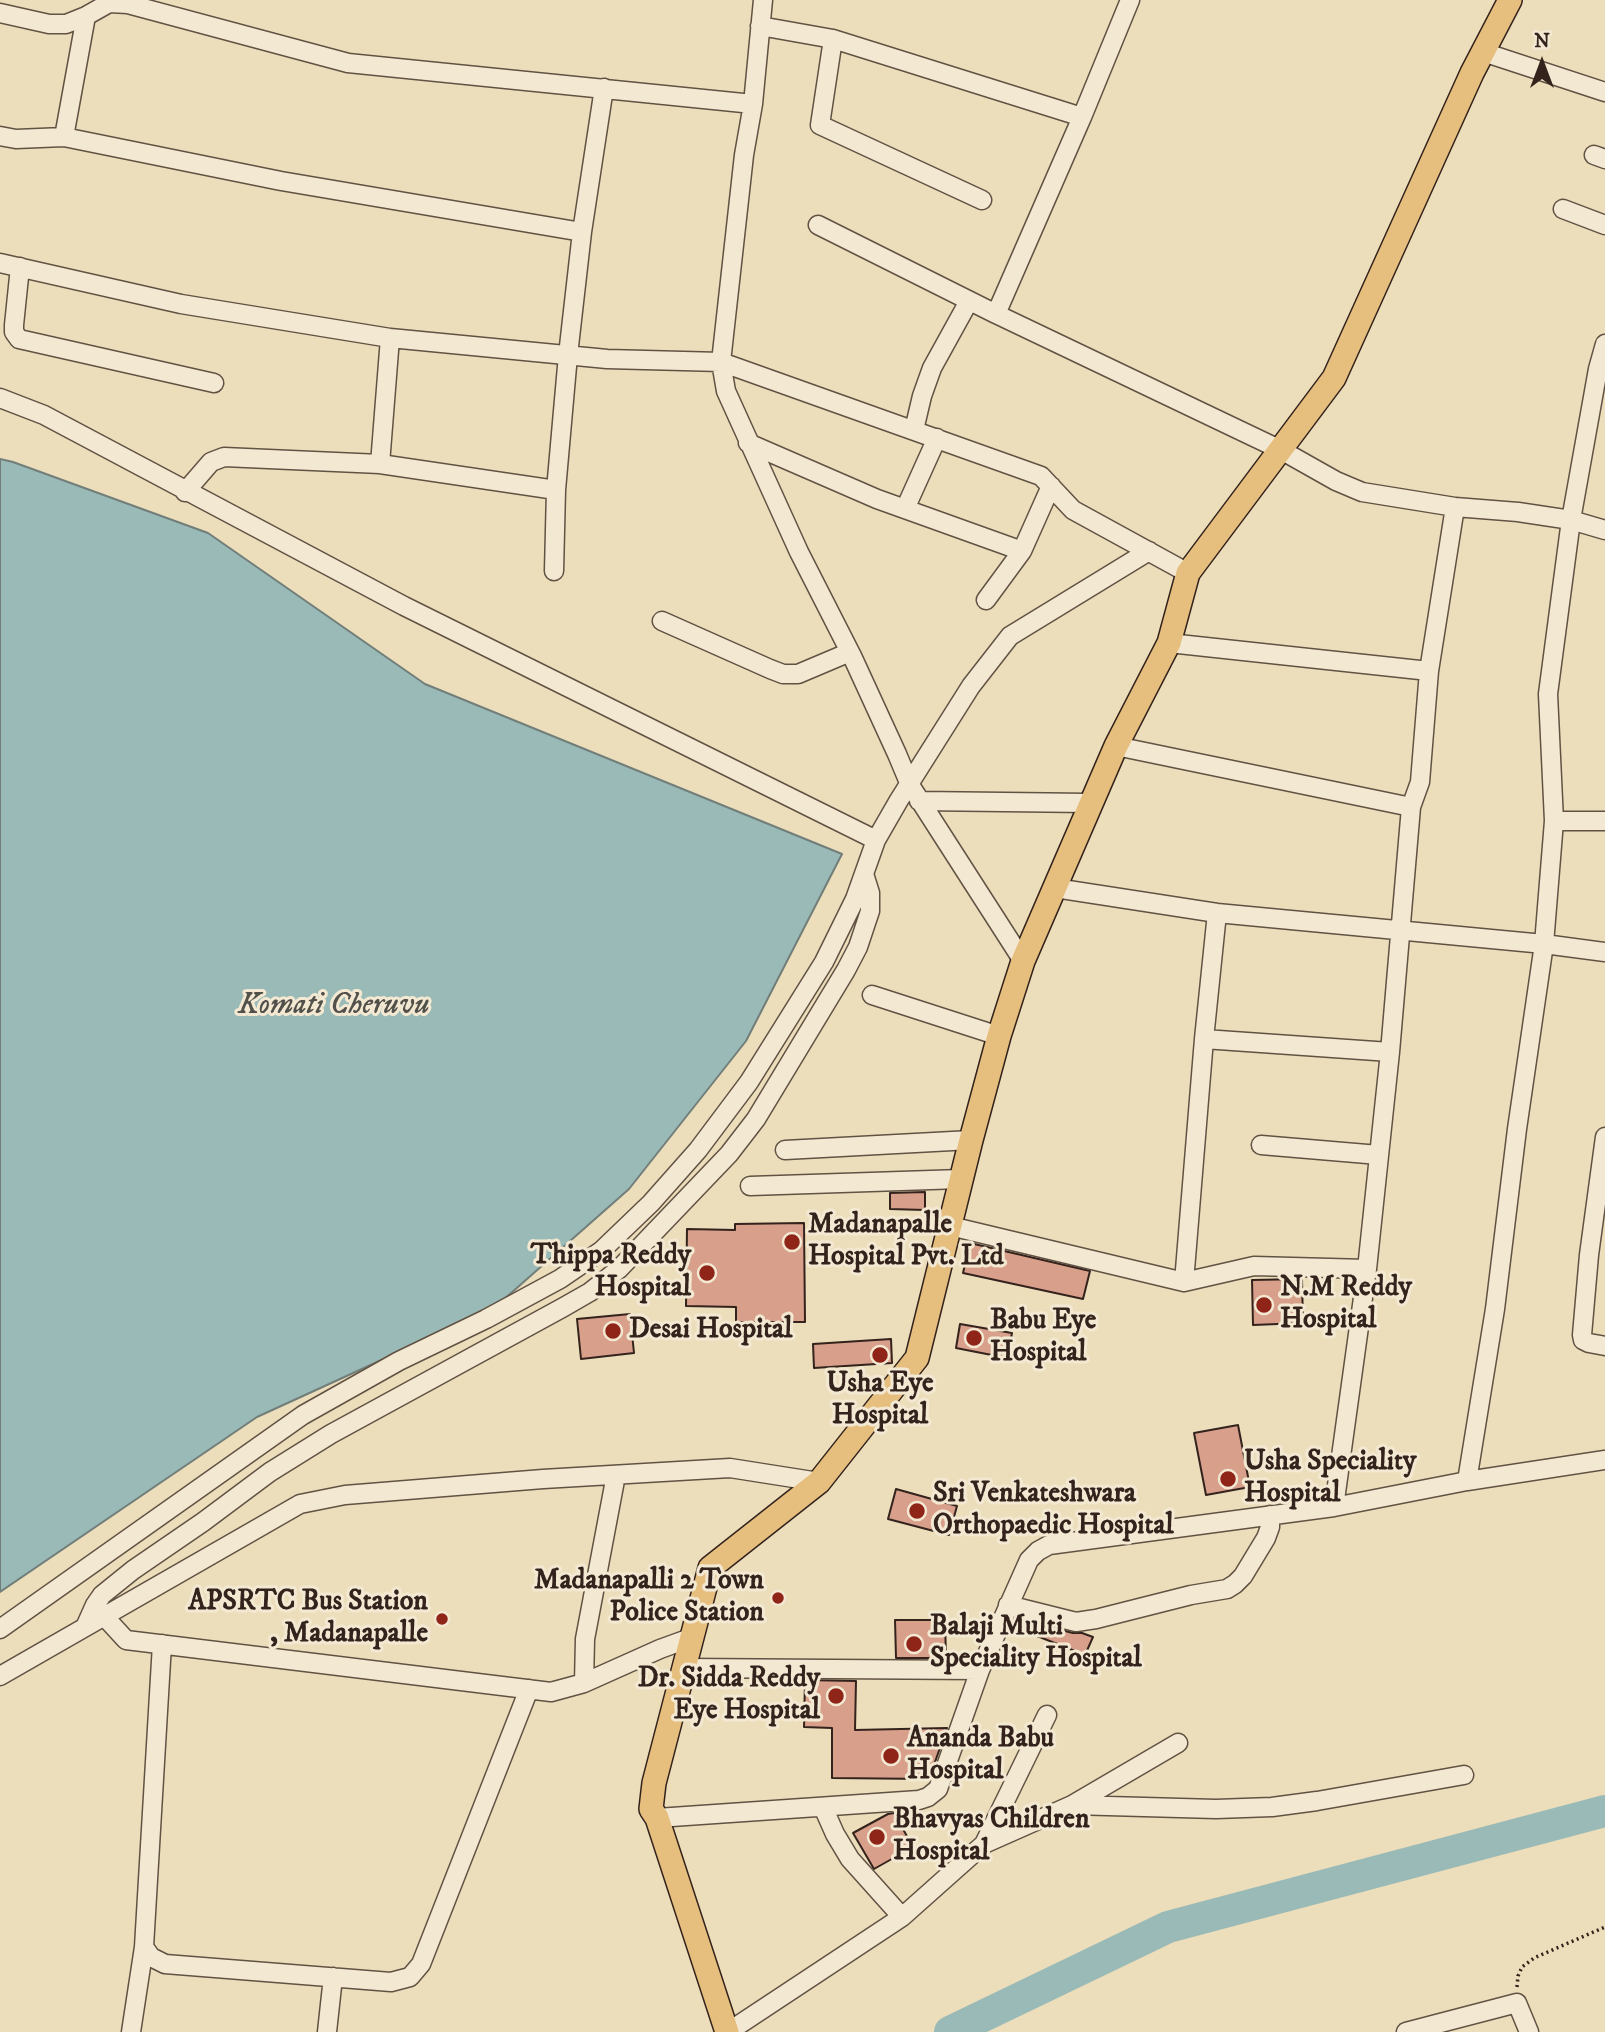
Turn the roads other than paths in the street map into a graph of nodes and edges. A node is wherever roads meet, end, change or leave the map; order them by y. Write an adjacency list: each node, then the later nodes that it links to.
1 (762, 0): 7 (street)
2 (1127, 0): 13 (street)
3 (1510, 0): 9 (main road)
4 (110, 1): 6 (street); 10 (street)
5 (0, 13): 6 (street)
6 (86, 16): 15 (street)
7 (760, 26): 8 (street); 12 (street)
8 (833, 39): 13 (street); 16 (street)
9 (1483, 52): 11 (street); 35 (main road)
10 (604, 88): 12 (street); 20 (street)
11 (1605, 92)
12 (753, 104): 28 (street)
13 (1082, 117): 24 (street)
14 (0, 136): 15 (street)
15 (64, 137): 20 (street)
16 (982, 200)
17 (1563, 209): 19 (street)
18 (818, 225): 23 (street)
19 (1605, 225)
20 (582, 232): 27 (street)
21 (0, 263): 22 (street)
22 (20, 267): 25 (street); 29 (street)
23 (969, 301): 24 (street); 32 (street)
24 (996, 314): 35 (street)
25 (390, 338): 27 (street); 36 (street)
26 (1605, 344): 31 (street)
27 (568, 355): 28 (street); 38 (street)
28 (721, 362): 32 (street); 34 (street)
29 (214, 383)
30 (0, 398): 39 (street)
31 (1598, 411): 42 (street)
32 (915, 430): 33 (street)
33 (937, 438): 37 (street); 41 (street)
34 (748, 443): 41 (street); 51 (street)
35 (1280, 450): 40 (street); 47 (main road)
36 (380, 464): 38 (street); 39 (street)
37 (1051, 486): 44 (street); 45 (street)
38 (556, 490): 46 (street)
39 (185, 492): 59 (street)
40 (1455, 507): 42 (street); 52 (street)
41 (905, 509): 44 (street)
42 (1572, 520): 43 (street); 57 (street)
43 (1605, 530)
44 (1022, 551): 48 (street)
45 (1149, 551): 47 (street); 54 (street)
46 (554, 571)
47 (1188, 573): 50 (main road)
48 (986, 600)
49 (662, 621): 51 (street)
50 (1169, 643): 52 (street); 53 (main road)
51 (850, 652): 54 (street)
52 (1429, 671): 56 (street)
53 (1116, 746): 55 (main road); 56 (street)
54 (914, 793): 55 (street); 59 (street); 66 (street)
55 (1089, 803): 61 (main road)
56 (1411, 807): 63 (street)
57 (1555, 821): 58 (street); 64 (street)
58 (1605, 821)
59 (876, 840): 60 (street)
60 (864, 874): 91 (street); 92 (street)
61 (1055, 888): 62 (street); 66 (main road)
62 (1217, 913): 63 (street); 69 (street)
63 (1399, 930): 64 (street); 70 (street)
64 (1544, 944): 65 (street); 85 (street)
65 (1605, 951)
66 (1023, 961): 68 (main road)
67 (872, 995): 68 (street)
68 (999, 1036): 72 (main road)
69 (1204, 1039): 70 (street); 81 (street)
70 (1390, 1052): 75 (street)
71 (1605, 1137): 79 (street)
72 (971, 1140): 74 (street); 76 (main road)
73 (1261, 1145): 75 (street)
74 (785, 1150)
75 (1379, 1155): 80 (street)
76 (961, 1179): 77 (street); 78 (main road)
77 (750, 1186)
78 (950, 1226): 81 (street); 86 (main road)
79 (1597, 1255): 82 (street)
80 (1367, 1269): 81 (street); 87 (street)
81 (1184, 1282)
82 (1605, 1346)
83 (1605, 1460): 85 (street)
84 (616, 1475): 86 (street); 90 (street); 98 (street)
85 (1467, 1480): 87 (street)
86 (819, 1482): 93 (main road)
87 (1335, 1507): 88 (street)
88 (1270, 1515): 89 (street); 89 (street)
89 (1008, 1605): 96 (street)
90 (103, 1615): 91 (street); 94 (street)
91 (86, 1625): 97 (street)
92 (0, 1629)
93 (693, 1637): 95 (main road); 98 (street)
94 (162, 1644): 99 (street); 108 (street)
95 (683, 1668): 96 (street); 105 (main road)
96 (980, 1670): 104 (street)
97 (0, 1676)
98 (584, 1683): 99 (street)
99 (529, 1689): 109 (street)
100 (1047, 1716): 106 (street)
101 (1178, 1744): 103 (street)
102 (1464, 1775): 103 (street)
103 (1072, 1805): 106 (street)
104 (823, 1807): 105 (street); 107 (street)
105 (657, 1818): 112 (main road)
106 (984, 1843): 107 (street)
107 (902, 1917): 112 (street)
108 (144, 1947): 109 (street); 110 (street)
109 (332, 1978): 111 (street)
110 (131, 2032)
111 (327, 2032)
112 (727, 2032)
113 (1406, 2032): 114 (street)
114 (1529, 2032)

